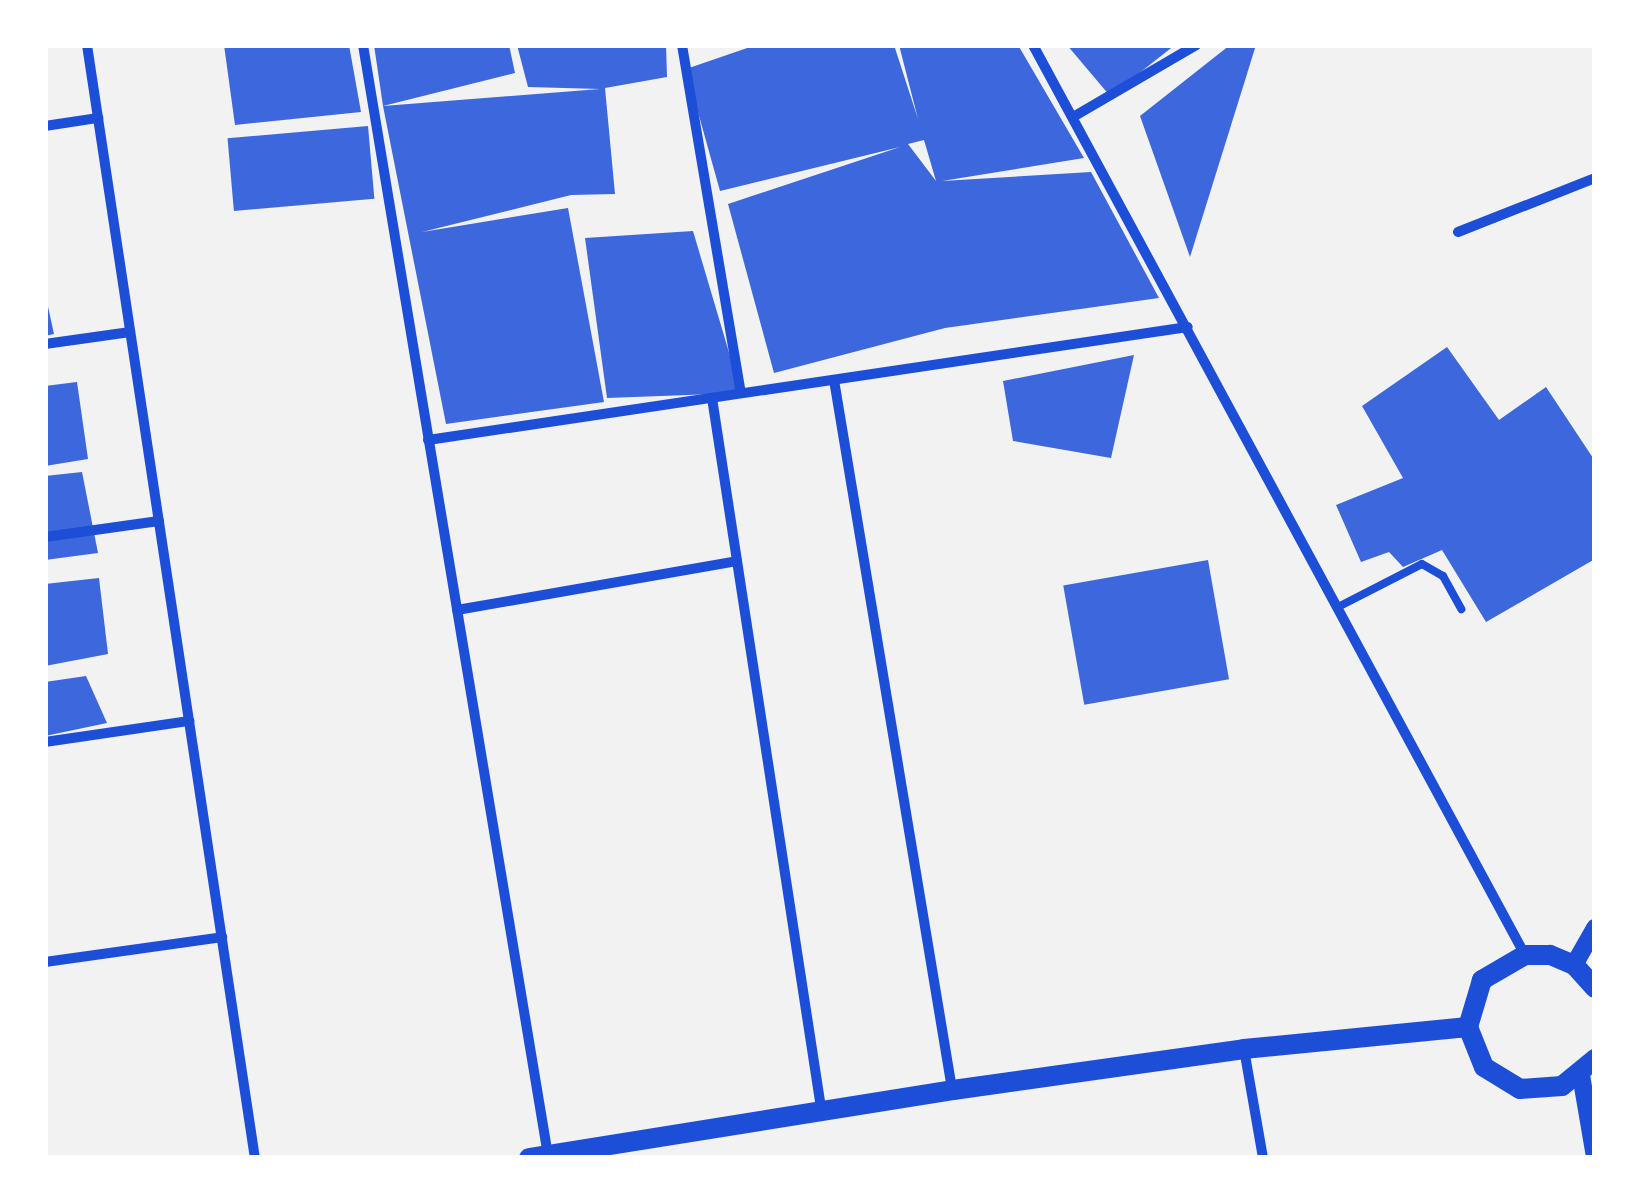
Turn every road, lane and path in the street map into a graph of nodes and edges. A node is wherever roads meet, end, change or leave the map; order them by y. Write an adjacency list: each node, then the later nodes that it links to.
1 (87, 45): 6 (street)
2 (363, 45): 17 (street)
3 (682, 45): 15 (street)
4 (1033, 45): 7 (street)
5 (1196, 45): 7 (street)
6 (98, 118): 8 (street); 12 (street)
7 (1073, 118): 11 (street)
8 (45, 126)
9 (1595, 178): 10 (street)
10 (1458, 232)
11 (1188, 328): 14 (street); 21 (street)
12 (130, 332): 13 (street); 18 (street)
13 (45, 344)
14 (834, 380): 15 (street); 35 (street)
15 (741, 393): 16 (street)
16 (712, 398): 17 (street); 20 (street)
17 (428, 440): 23 (street)
18 (159, 521): 19 (street); 24 (street)
19 (45, 537)
20 (737, 561): 23 (street); 36 (street)
21 (1338, 607): 22 (lane); 28 (street)
22 (1461, 609)
23 (457, 610): 37 (street)
24 (190, 721): 25 (street); 27 (street)
25 (45, 742)
26 (1595, 928): 30 (street)
27 (222, 936): 29 (street); 39 (street)
28 (1525, 954): 30 (main road); 32 (main road)
29 (45, 962)
30 (1574, 965): 31 (main road)
31 (1595, 988)
32 (1468, 1028): 33 (main road); 34 (main road)
33 (1244, 1050): 35 (main road); 40 (street)
34 (1588, 1067): 38 (street)
35 (952, 1090): 36 (main road)
36 (822, 1114): 37 (main road)
37 (538, 1156)
38 (1595, 1156)
39 (255, 1158)
40 (1263, 1158)

